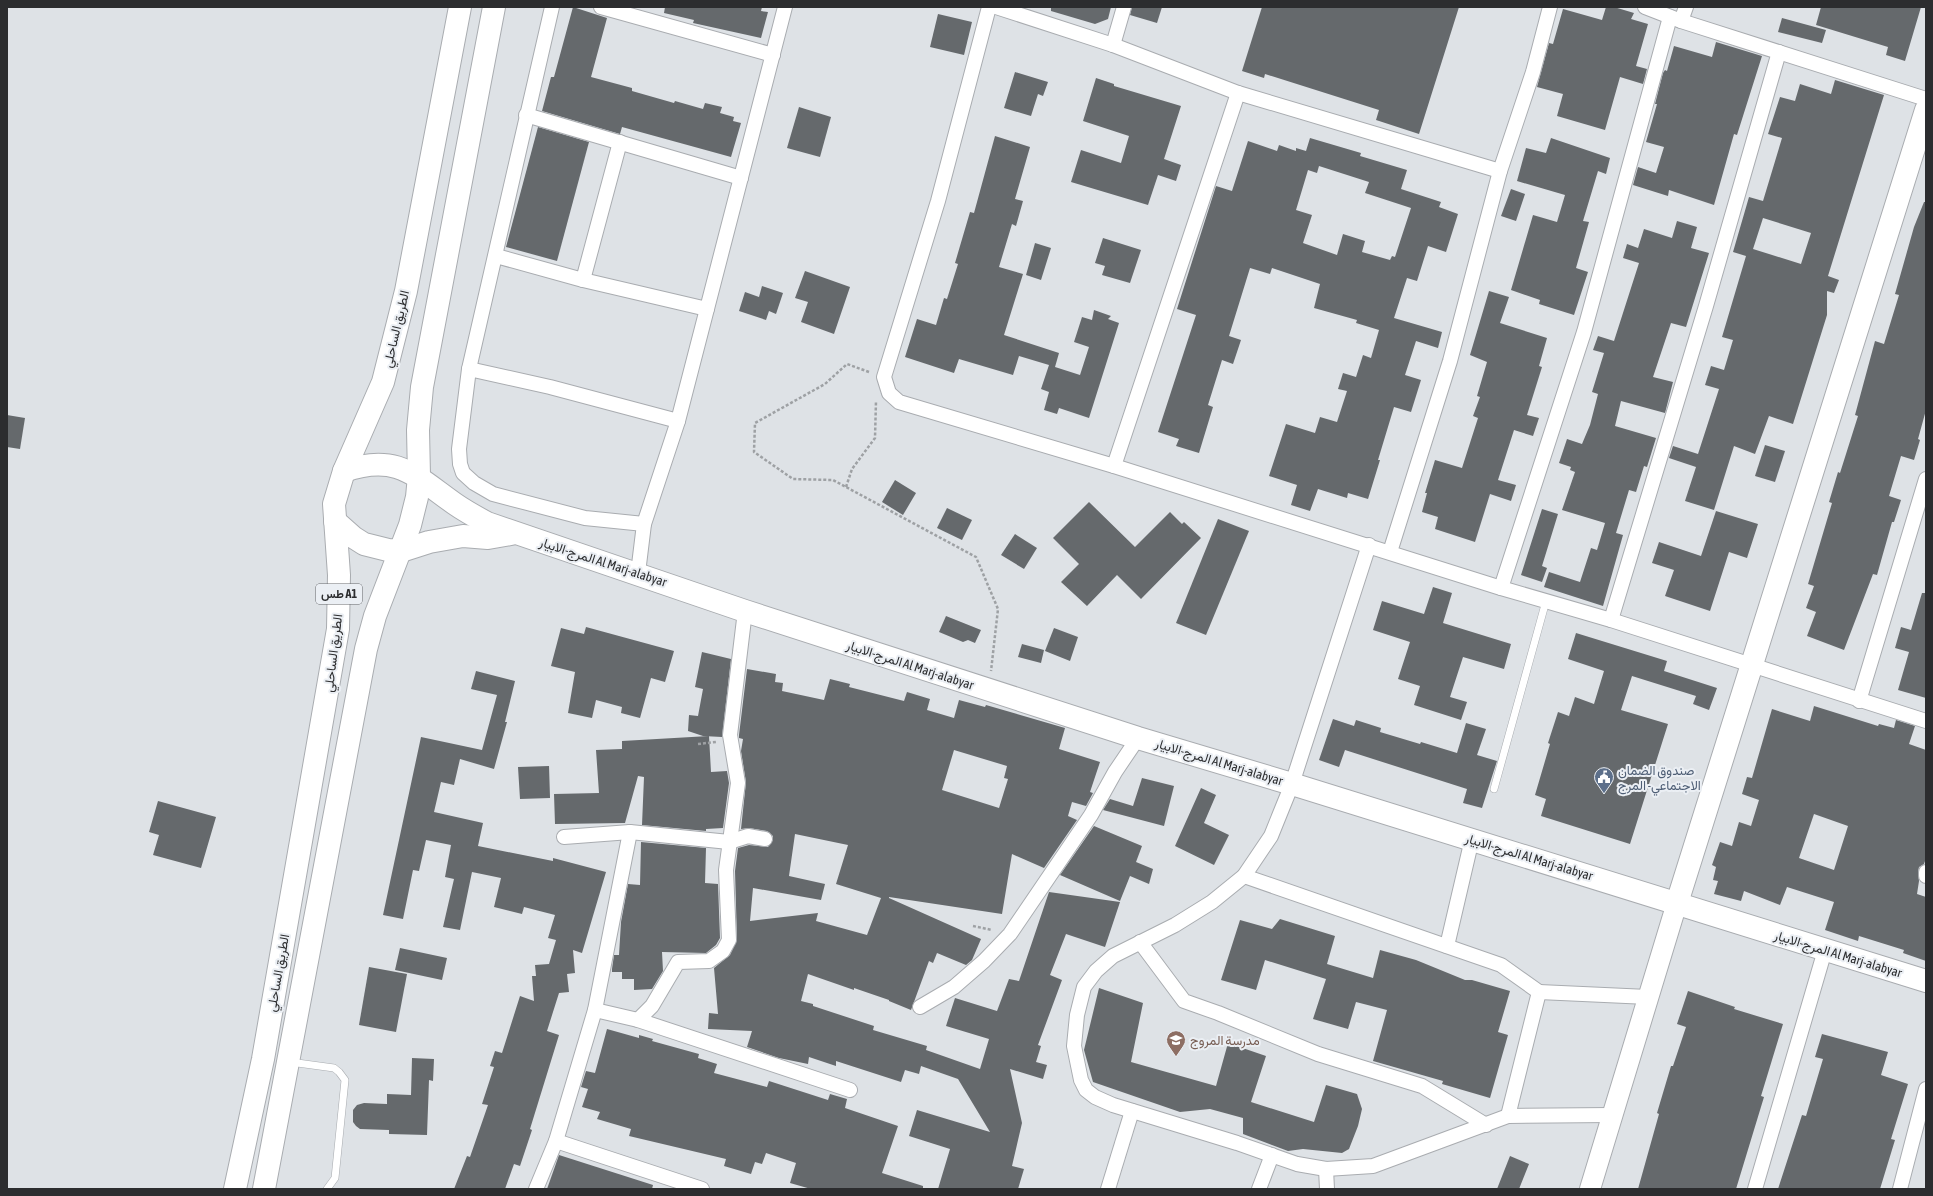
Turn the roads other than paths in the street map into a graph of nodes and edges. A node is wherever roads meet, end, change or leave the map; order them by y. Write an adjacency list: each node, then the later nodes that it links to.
1 (460, 7): 31 (main road, الطريق الساحلي / طس A1)
2 (494, 7): 17 (main road, طس A1)
3 (506, 7): 17 (main road)
4 (552, 7): 21 (street)
5 (601, 7): 16 (street)
6 (785, 7): 16 (street)
7 (989, 7): 30 (street)
8 (996, 7): 14 (street)
9 (1124, 7): 14 (street)
10 (1550, 7): 23 (street)
11 (1645, 7): 13 (street)
12 (1686, 7): 13 (street)
13 (1676, 19): 15 (street); 41 (street)
14 (1113, 45): 18 (street)
15 (1780, 52): 19 (street); 44 (street)
16 (773, 55): 24 (street)
17 (482, 70): 32 (main road, طس A1)
18 (1238, 93): 23 (street); 30 (street)
19 (1926, 99)
20 (1926, 110): 45 (main road)
21 (526, 115): 22 (street); 25 (street)
22 (620, 142): 24 (street); 26 (street)
23 (1500, 171): 39 (street)
24 (741, 178): 27 (street)
25 (496, 256): 26 (street); 28 (street)
26 (583, 280): 27 (street)
27 (707, 309): 29 (street)
28 (469, 369): 29 (street); 35 (street)
29 (678, 421): 35 (street)
30 (1114, 466): 37 (street)
31 (344, 471): 32 (main road, المرج-الابيار Al Marj-alabyar); 34 (main road, الطريق الساحلي / طس A1)
32 (419, 476): 36 (main road, المرج-الابيار Al Marj-alabyar); 38 (main road, طس A1)
33 (1926, 479): 46 (street)
34 (335, 521): 38 (main road, المرج-الابيار Al Marj-alabyar); 69 (main road, الطريق الساحلي / طس A1)
35 (644, 524): 40 (street)
36 (516, 534): 38 (main road, المرج-الابيار Al Marj-alabyar); 40 (main road, المرج-الابيار Al Marj-alabyar)
37 (1369, 545): 39 (street); 49 (street)
38 (401, 551): 70 (main road, طس A1)
39 (1390, 552): 41 (street)
40 (638, 574): 43 (main road, المرج-الابيار Al Marj-alabyar)
41 (1501, 588): 42 (street)
42 (1546, 601): 44 (street); 50 (lane)
43 (745, 611): 48 (main road, المرج-الابيار Al Marj-alabyar); 55 (street)
44 (1611, 620): 45 (street)
45 (1753, 666): 46 (street); 59 (main road)
46 (1860, 701): 47 (street)
47 (1926, 721)
48 (1138, 738): 49 (main road, المرج-الابيار Al Marj-alabyar); 66 (street)
49 (1292, 784): 54 (main road, المرج-الابيار Al Marj-alabyar); 57 (street)
50 (1494, 789)
51 (630, 832): 52 (street); 55 (street); 67 (street)
52 (564, 837)
53 (766, 838): 55 (street)
54 (1472, 839): 59 (main road, المرج-الابيار Al Marj-alabyar); 61 (street)
55 (729, 842): 68 (street)
56 (1926, 872): 58 (street)
57 (1244, 876): 60 (street); 61 (street)
58 (1926, 876)
59 (1677, 903): 62 (main road, المرج-الابيار Al Marj-alabyar); 65 (main road)
60 (1140, 942): 73 (street); 76 (street)
61 (1447, 946): 64 (street)
62 (1825, 950): 63 (main road, المرج-الابيار Al Marj-alabyar); 89 (street)
63 (1926, 981)
64 (1539, 992): 65 (street); 75 (street)
65 (1648, 996): 74 (main road)
66 (920, 1006)
67 (595, 1010): 68 (street); 77 (street)
68 (638, 1020): 72 (street)
69 (263, 1059): 70 (main road); 80 (main road, الطريق الساحلي / طس A1)
70 (290, 1062): 81 (main road, طس A1); 82 (lane)
71 (1926, 1089): 90 (street)
72 (850, 1090)
73 (1132, 1111): 78 (street); 85 (street)
74 (1611, 1115): 75 (street); 88 (main road)
75 (1508, 1116): 76 (street)
76 (1486, 1125): 79 (street)
77 (556, 1141): 83 (street); 84 (street)
78 (1272, 1155): 79 (street); 86 (street)
79 (1326, 1169): 87 (street)
80 (235, 1189)
81 (264, 1189)
82 (327, 1189)
83 (536, 1189)
84 (702, 1189)
85 (1108, 1189)
86 (1259, 1189)
87 (1327, 1189)
88 (1590, 1189)
89 (1755, 1189)
90 (1900, 1189)

